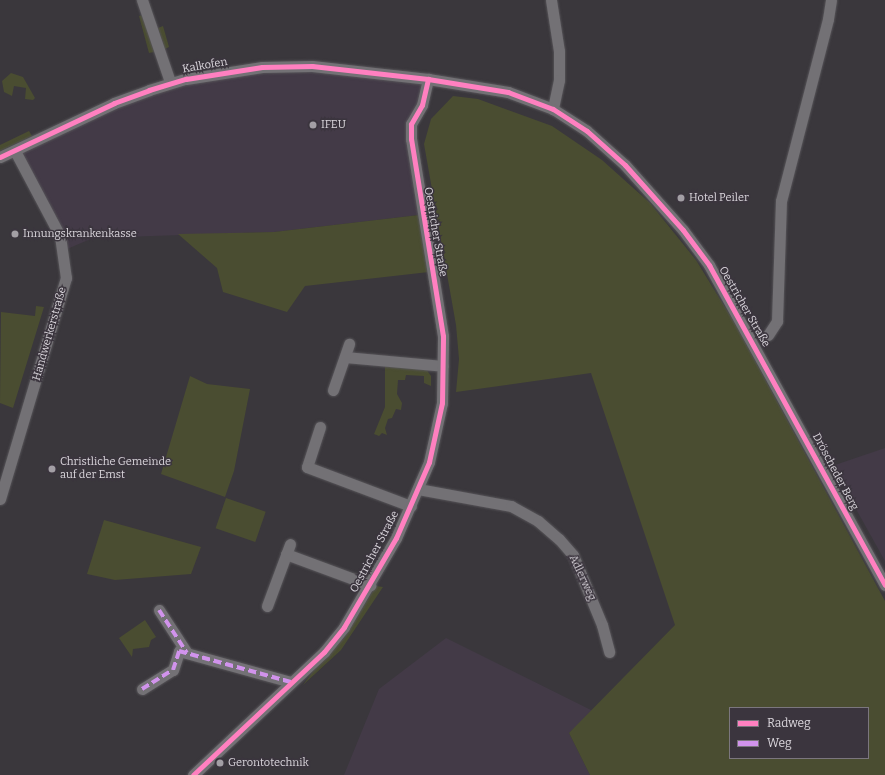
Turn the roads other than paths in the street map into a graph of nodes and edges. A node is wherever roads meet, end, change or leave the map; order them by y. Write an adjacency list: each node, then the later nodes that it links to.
1 (142, 0): 5 (street)
2 (551, 0): 6 (street)
3 (831, 0): 9 (street, Oestricher Straße)
4 (428, 79): 5 (street, Kalkofen); 6 (street, Oestricher Straße); 12 (street, Oestricher Straße)
5 (170, 82): 7 (street, Kalkofen)
6 (553, 109): 13 (street, Oestricher Straße)
7 (15, 151): 8 (street, Kalkofen); 17 (street, Handwerkerstraße)
8 (0, 157)
9 (768, 335)
10 (349, 344): 11 (street)
11 (345, 356): 12 (street); 14 (street)
12 (443, 366): 16 (street, Oestricher Straße)
13 (768, 368): 20 (street, Dröscheder Berg)
14 (333, 390)
15 (320, 428): 18 (street, Oestricher Straße)
16 (418, 489): 18 (street, Oestricher Straße); 23 (street, Adlerweg)
17 (0, 499)
18 (411, 506): 19 (street, Oestricher Straße)
19 (370, 585): 21 (street, Oestricher Straße); 25 (street, Oestricher Straße)
20 (885, 585)
21 (267, 606)
22 (159, 610): 24 (street)
23 (609, 652)
24 (187, 653): 25 (street); 26 (street)
25 (291, 682): 27 (street, Oestricher Straße)
26 (142, 689)
27 (193, 775)

